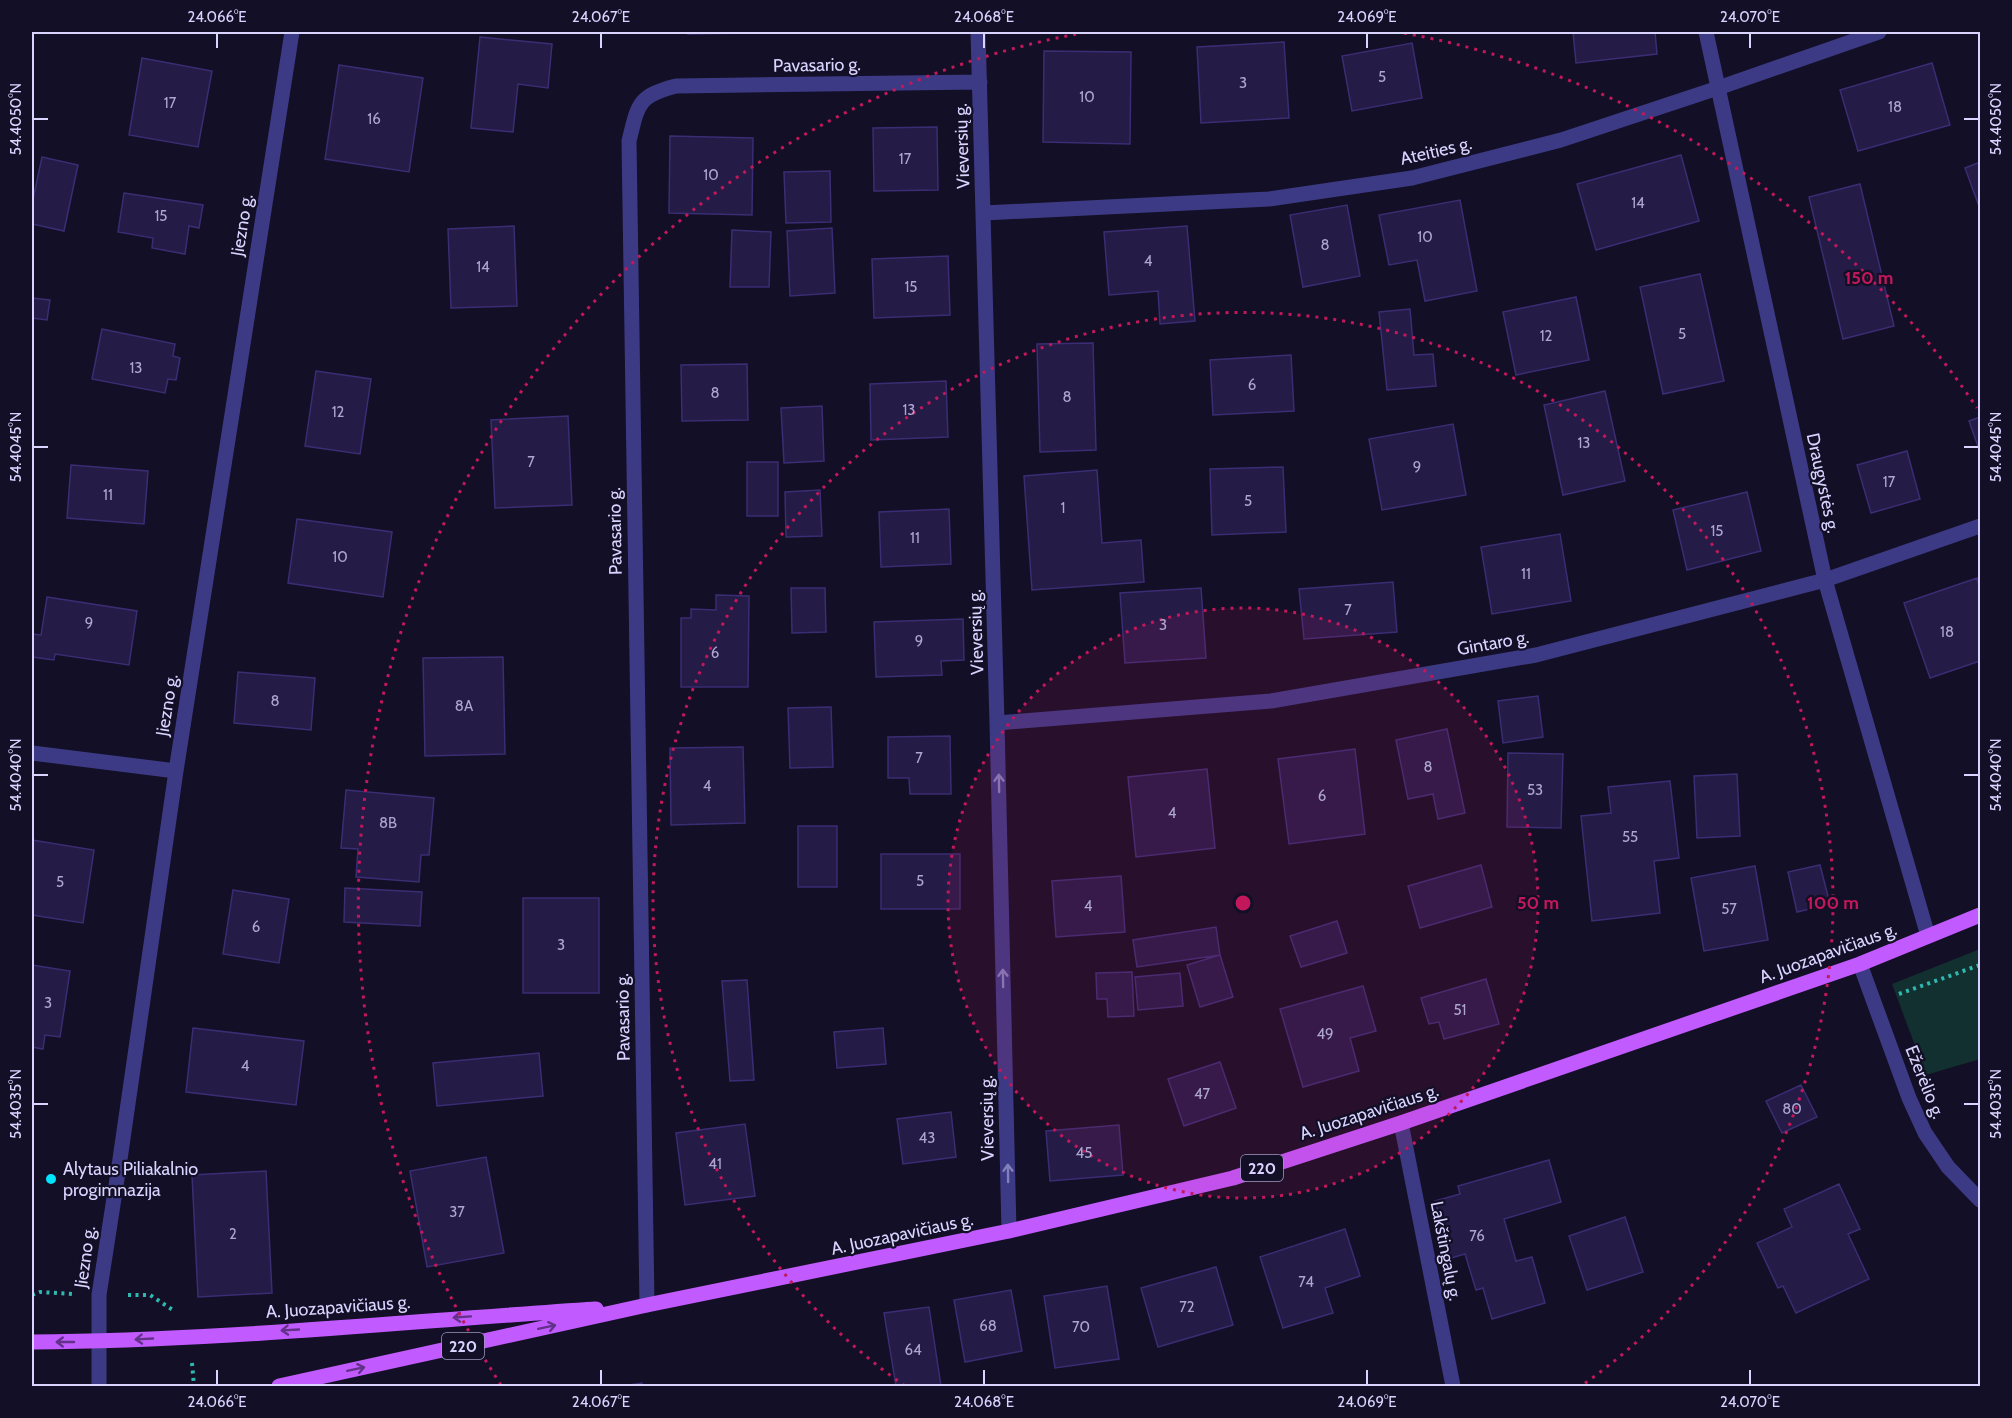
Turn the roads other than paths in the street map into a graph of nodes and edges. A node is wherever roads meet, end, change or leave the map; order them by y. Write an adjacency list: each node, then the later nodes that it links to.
1 (292, 32): 12 (street, Jiezno g.)
2 (978, 32): 5 (street, Vieversių g.)
3 (1706, 32): 6 (street, Draugystės g.)
4 (1879, 32): 6 (street, Ateities g.)
5 (980, 82): 7 (street, Vieversių g.); 19 (street, Pavasario g.)
6 (1718, 88): 7 (street, Ateities g.); 9 (street, Draugystės g.)
7 (984, 213): 10 (street, Vieversių g.)
8 (1980, 526): 9 (street, Gintaro g.)
9 (1825, 580): 10 (street, Gintaro g.); 14 (street, Draugystės g.)
10 (998, 723): 18 (street, Vieversių g., one-way to 10)
11 (32, 753): 12 (street)
12 (176, 771): 20 (street, Jiezno g.)
13 (1980, 915): 14 (main road, A. Juozapavičiaus g. / 220)
14 (1928, 936): 15 (main road, A. Juozapavičiaus g. / 220)
15 (1860, 964): 16 (main road, A. Juozapavičiaus g. / 220); 17 (street, Ežerėlio g.)
16 (1401, 1123): 18 (main road, A. Juozapavičiaus g. / 220); 24 (street, Lakštingalų g.)
17 (1980, 1200)
18 (1009, 1231): 19 (main road, A. Juozapavičiaus g. / 220)
19 (646, 1305): 20 (main road, A. Juozapavičiaus g. / 220, one-way to 20); 23 (main road, A. Juozapavičiaus g. / 220, one-way to 19)
20 (99, 1341): 21 (main road, A. Juozapavičiaus g. / 220, one-way to 21); 22 (street, Jiezno g.)
21 (32, 1342)
22 (99, 1386)
23 (279, 1386)
24 (1453, 1386)

